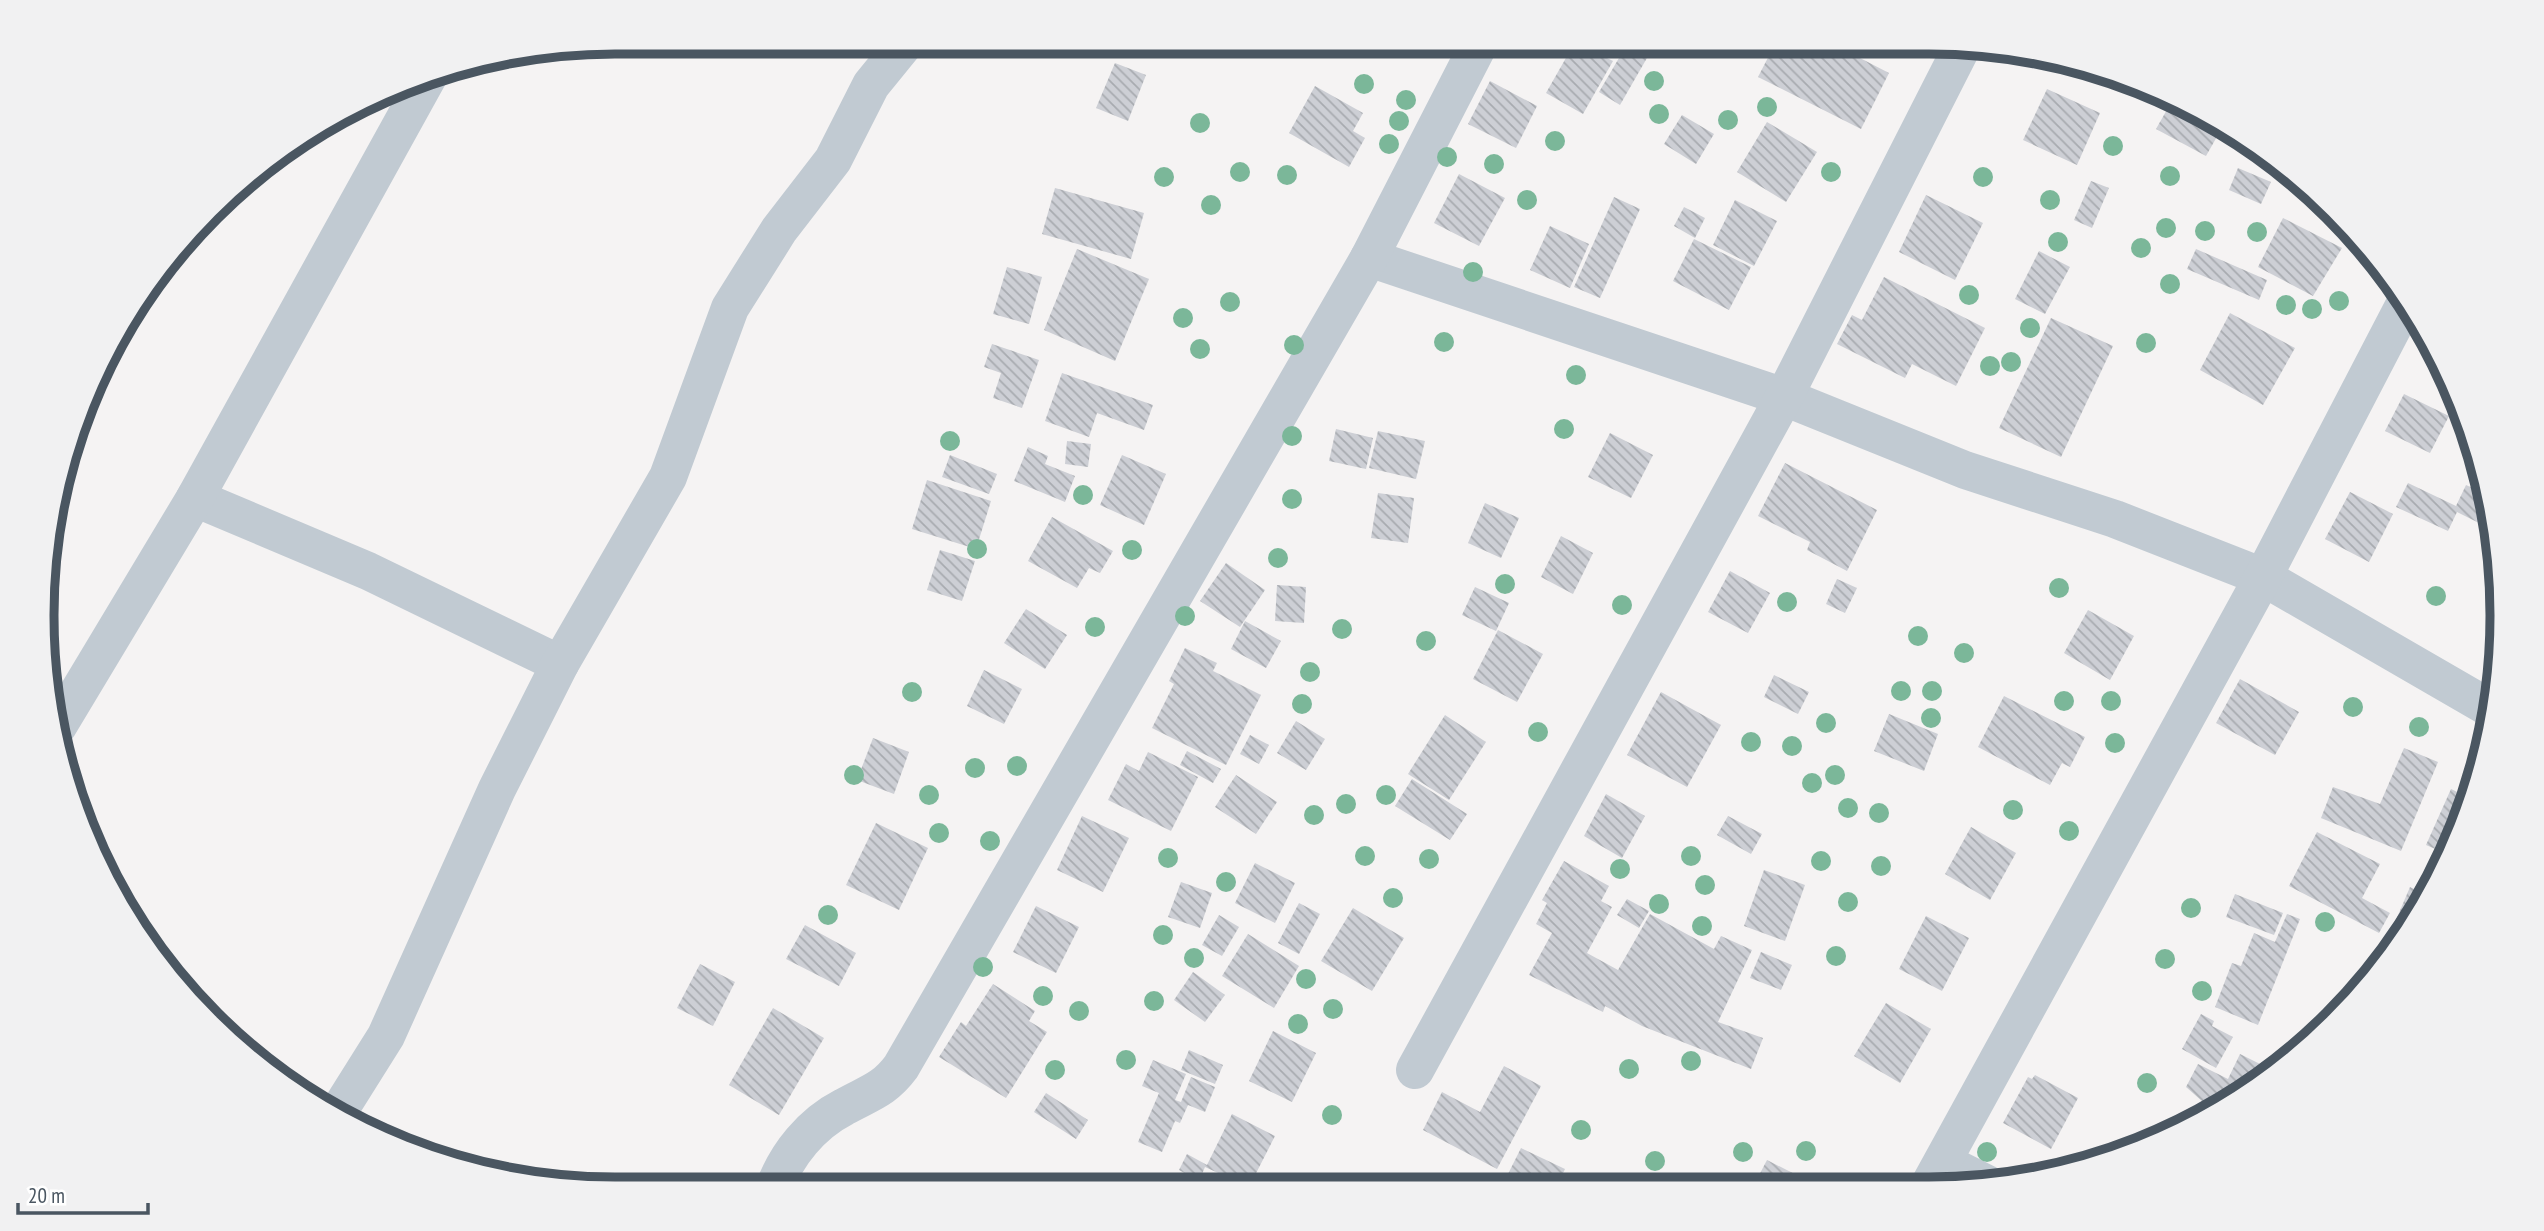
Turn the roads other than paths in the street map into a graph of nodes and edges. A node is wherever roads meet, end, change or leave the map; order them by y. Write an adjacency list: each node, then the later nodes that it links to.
1 (896, 54): 10 (street)
2 (1474, 54): 5 (street)
3 (1958, 55): 7 (street)
4 (421, 89): 8 (street)
5 (1369, 258): 7 (street); 16 (street)
6 (2400, 313): 9 (street)
7 (1784, 397): 9 (street); 13 (street)
8 (195, 498): 10 (street); 12 (street)
9 (2263, 577): 11 (street); 15 (street)
10 (560, 664): 14 (street)
11 (2483, 703)
12 (64, 717)
13 (1415, 1070)
14 (342, 1106)
15 (1937, 1173)
16 (778, 1177)

